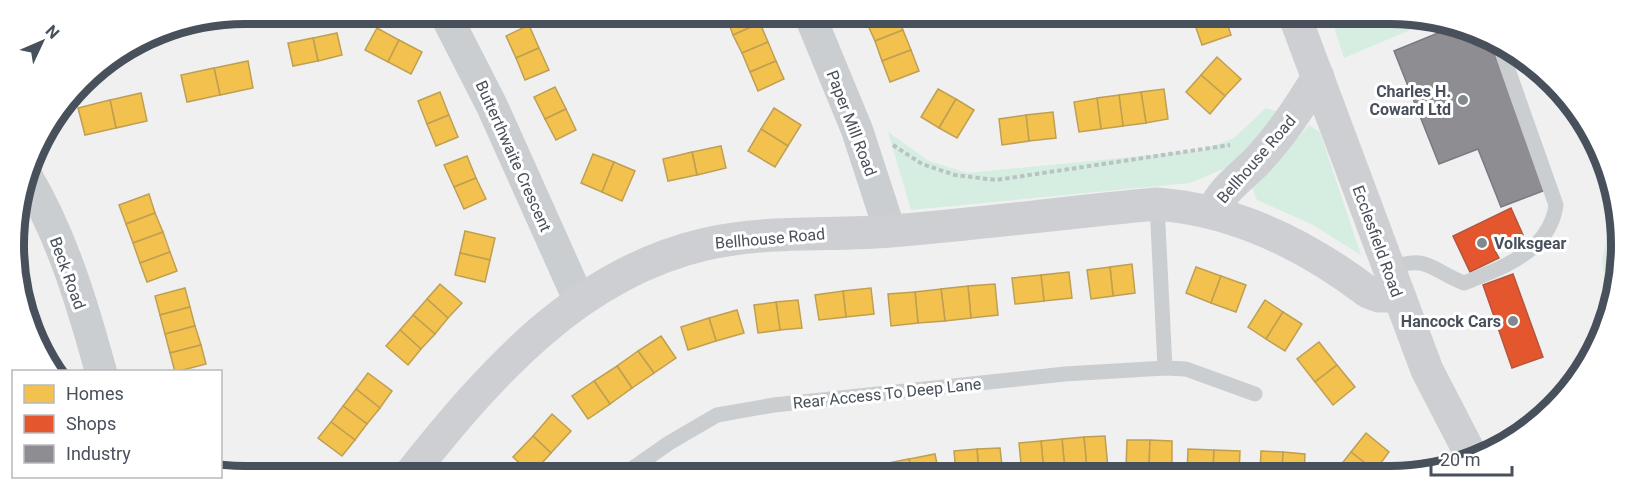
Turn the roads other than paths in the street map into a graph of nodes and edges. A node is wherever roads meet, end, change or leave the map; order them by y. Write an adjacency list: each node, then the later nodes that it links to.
1 (450, 24): 11 (street, Butterthwaite Crescent)
2 (813, 24): 9 (street, Paper Mill Road)
3 (1297, 24): 5 (main road, Ecclesfield Road)
4 (1503, 56): 10 (lane)
5 (1318, 77): 8 (main road, Bellhouse Road); 10 (main road, Ecclesfield Road)
6 (32, 188): 13 (street, Beck Road)
7 (1157, 204): 8 (main road, Bellhouse Road); 9 (main road, Bellhouse Road); 12 (lane)
8 (1213, 211): 10 (main road, Bellhouse Road)
9 (890, 231): 11 (main road, Bellhouse Road)
10 (1393, 283): 15 (main road, Ecclesfield Road)
11 (579, 300): 16 (main road, Bellhouse Road)
12 (1165, 368): 14 (lane, Rear Access To Deep Lane); 17 (lane, Rear Access To Deep Lane)
13 (100, 370)
14 (1255, 394)
15 (1469, 451)
16 (417, 466)
17 (637, 466)

